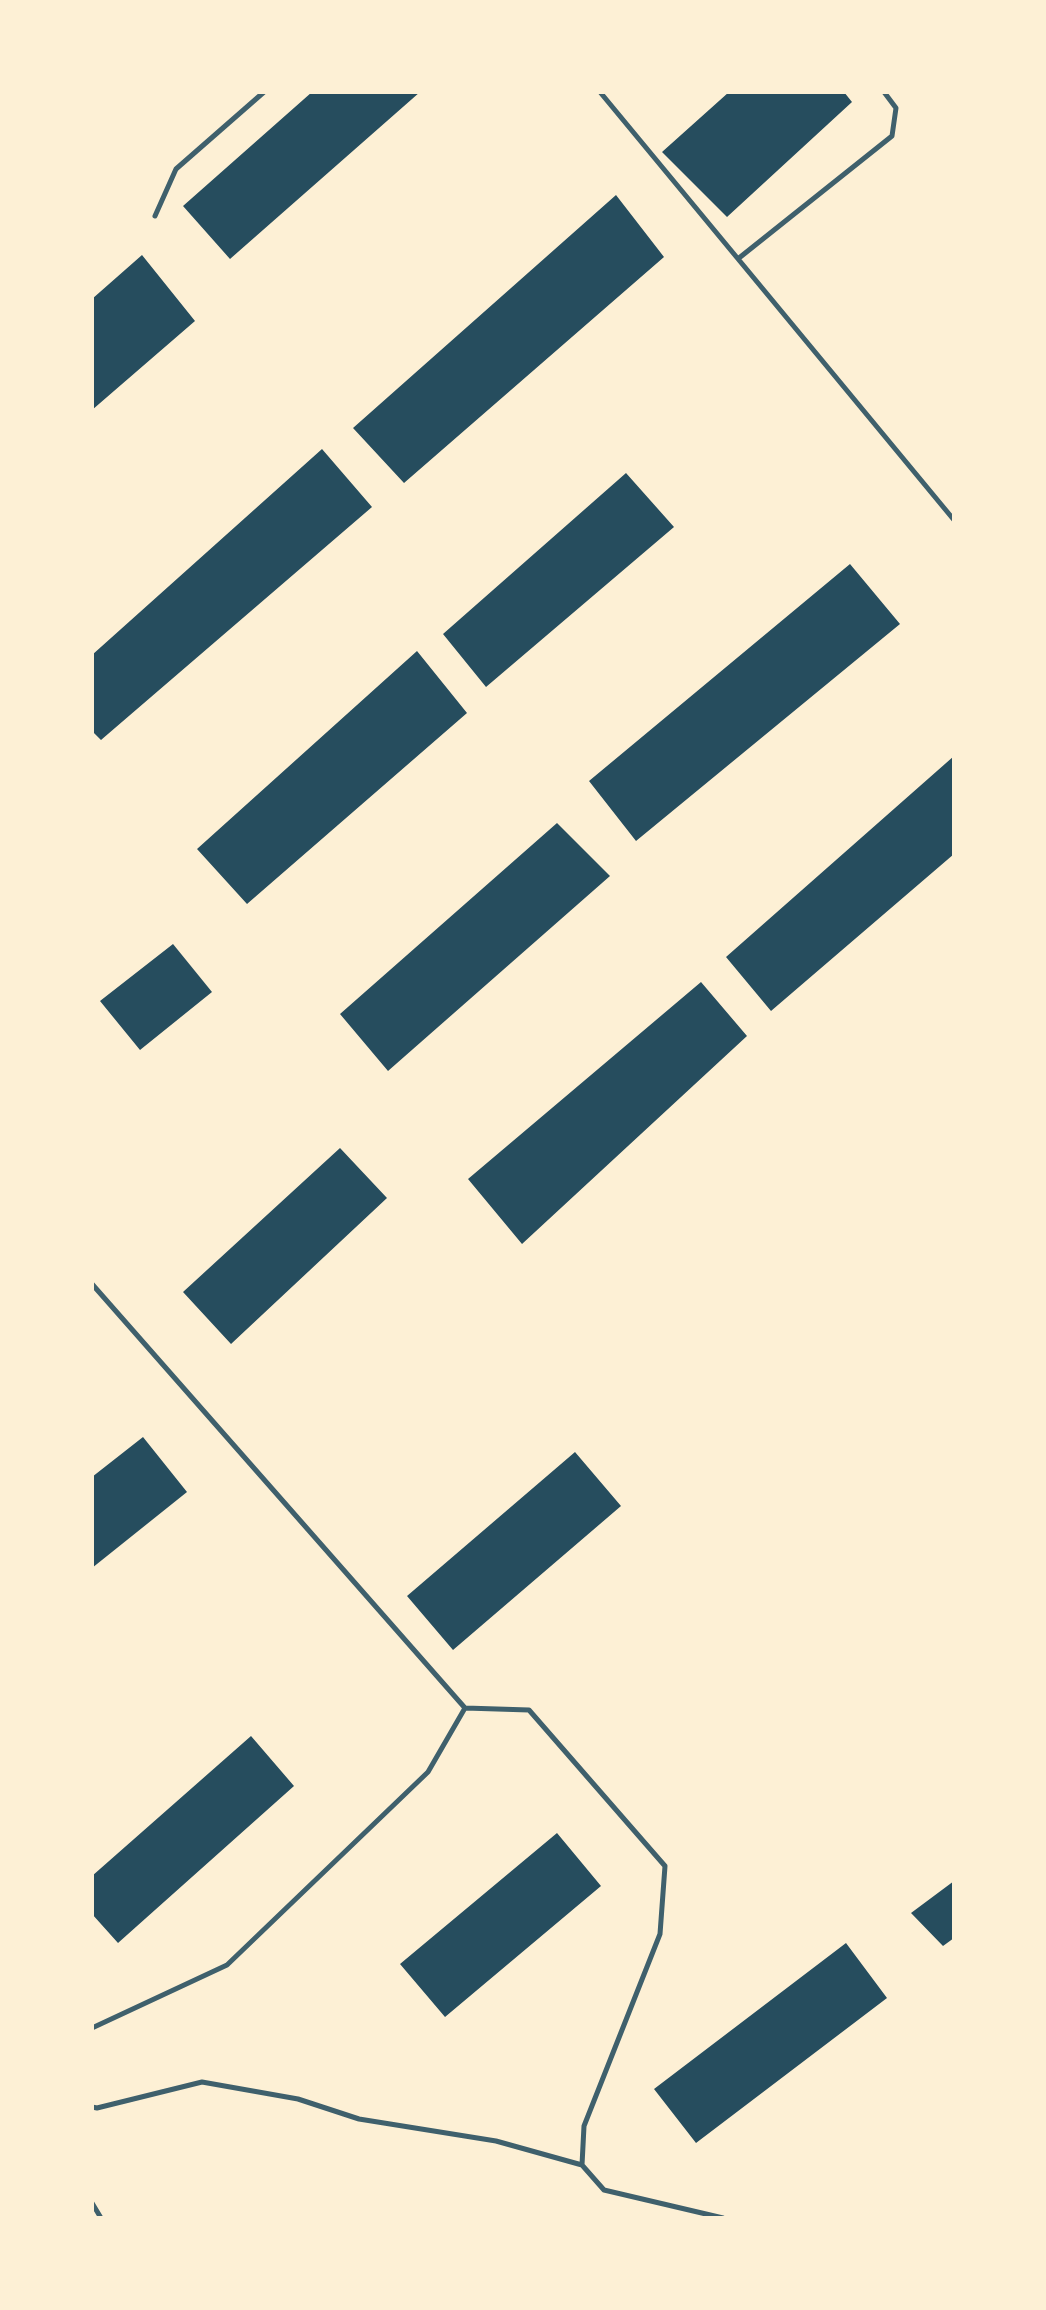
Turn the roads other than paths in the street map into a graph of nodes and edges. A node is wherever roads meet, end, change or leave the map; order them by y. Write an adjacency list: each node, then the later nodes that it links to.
1 (264, 92): 4 (street)
2 (600, 92): 5 (street)
3 (884, 92): 5 (street)
4 (155, 216)
5 (739, 258): 6 (street)
6 (954, 520)
7 (92, 1284): 8 (street)
8 (465, 1708): 9 (street); 11 (street)
9 (92, 2028)
10 (92, 2107): 11 (street)
11 (582, 2165): 14 (street)
12 (92, 2204): 13 (street)
13 (101, 2218)
14 (724, 2218)

